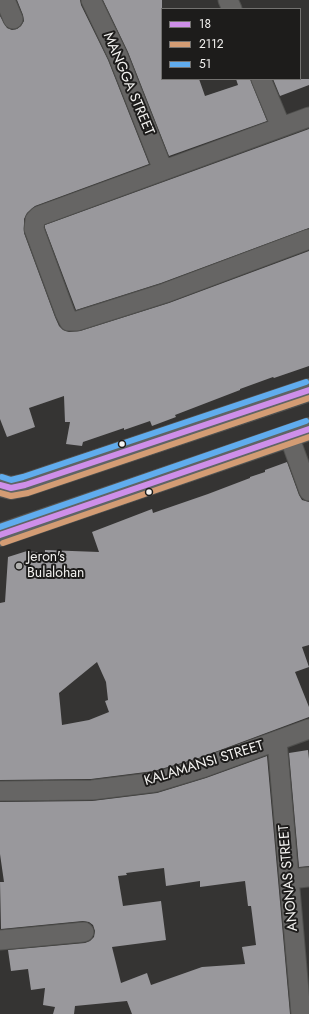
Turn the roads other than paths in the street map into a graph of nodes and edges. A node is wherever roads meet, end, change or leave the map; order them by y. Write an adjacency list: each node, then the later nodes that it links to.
1 (5, 0): 3 (street)
2 (91, 0): 7 (street, MANGGA STREET)
3 (13, 18)
4 (261, 80): 6 (street)
5 (309, 117): 6 (street)
6 (281, 127): 7 (street)
7 (163, 170): 8 (street)
8 (309, 239)
9 (309, 390): 11 (main road)
10 (299, 432): 12 (street); 13 (main road)
11 (0, 485)
12 (309, 491)
13 (0, 535)
14 (309, 729): 15 (street, KALAMANSI STREET)
15 (277, 741): 16 (street, KALAMANSI STREET); 18 (street, ANONAS STREET)
16 (0, 791)
17 (309, 877): 18 (street)
18 (290, 879): 21 (street, ANONAS STREET)
19 (84, 932): 20 (street)
20 (0, 940)
21 (301, 1014)

